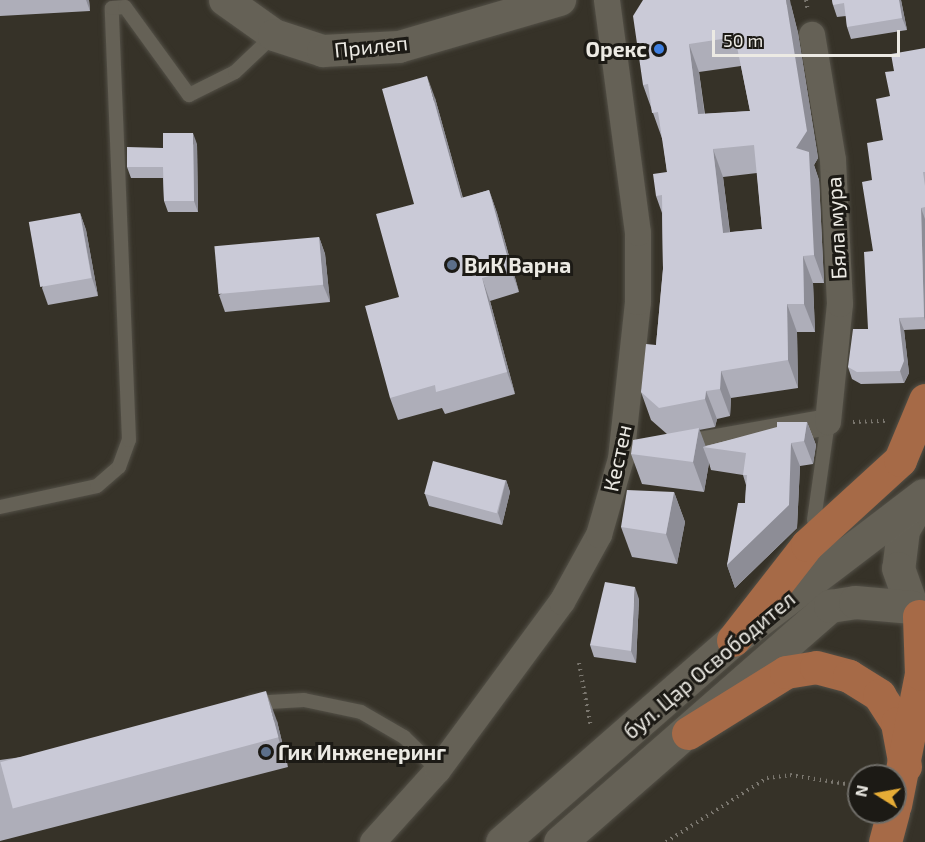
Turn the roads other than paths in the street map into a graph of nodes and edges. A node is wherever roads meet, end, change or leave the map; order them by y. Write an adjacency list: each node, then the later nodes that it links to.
1 (225, 0): 4 (street, Прилеп)
2 (560, 0): 4 (street, Прилеп)
3 (607, 0): 8 (street, Кестен)
4 (274, 35): 10 (lane)
5 (812, 35): 7 (street, Бяла мура)
6 (925, 400): 13 (highway)
7 (828, 422): 8 (street); 11 (lane)
8 (621, 459): 18 (street, Кестен)
9 (924, 494): 12 (main road); 13 (main road, бул. Цар Освободител)
10 (0, 507)
11 (813, 520)
12 (919, 615): 15 (main road, бул. Цар Освободител); 16 (highway)
13 (733, 640): 21 (main road, бул. Цар Освободител)
14 (240, 705): 18 (lane)
15 (688, 733): 17 (highway); 22 (main road, бул. Цар Освободител)
16 (904, 764)
17 (904, 764)
18 (438, 770): 20 (street, Кестен)
19 (890, 824): 23 (highway)
20 (373, 842)
21 (502, 842)
22 (560, 842)
23 (885, 842)

